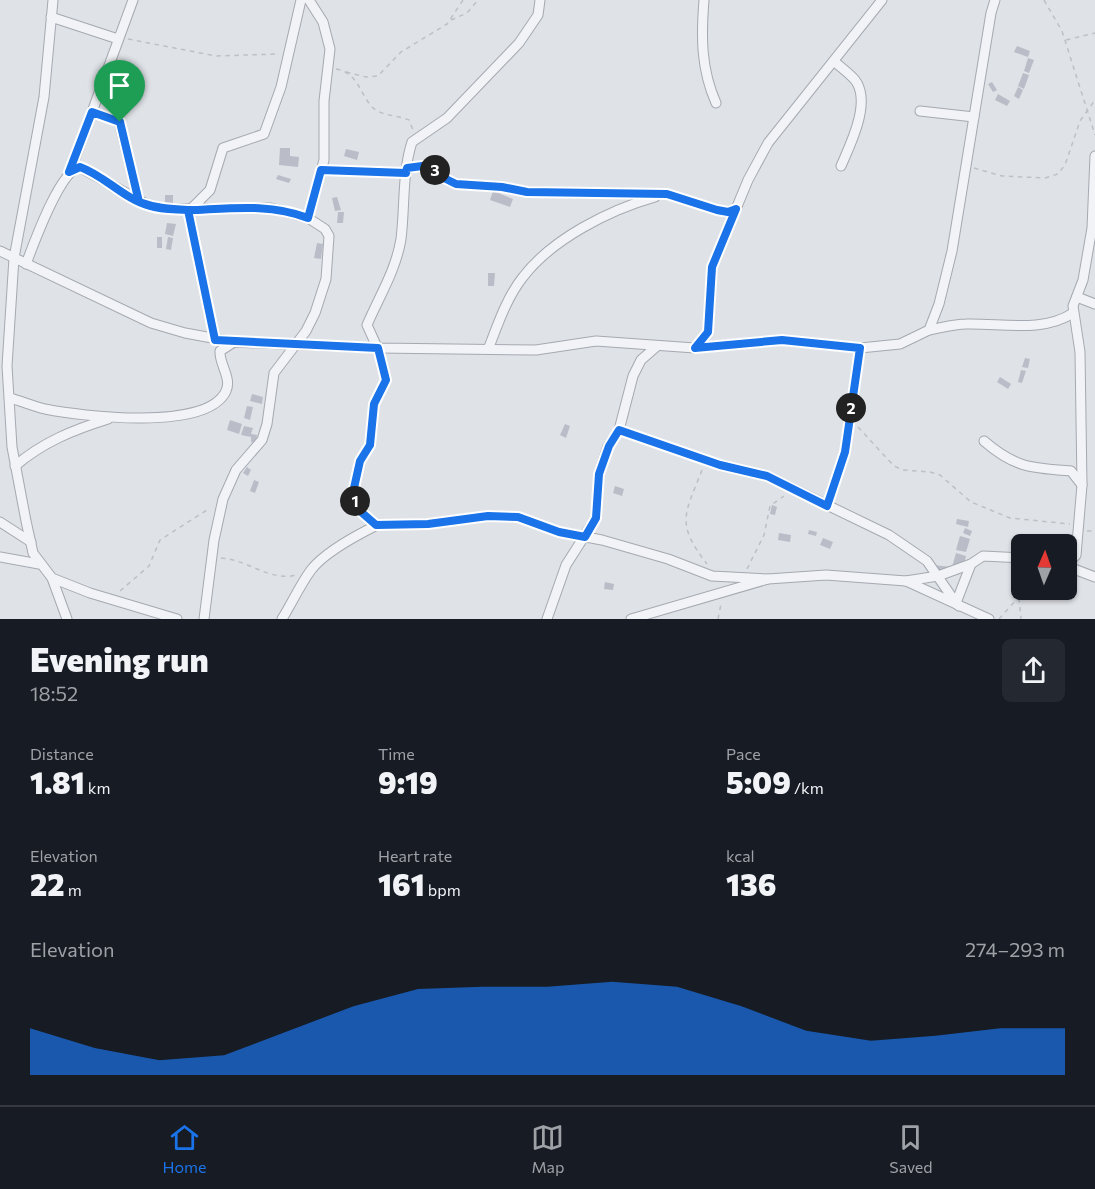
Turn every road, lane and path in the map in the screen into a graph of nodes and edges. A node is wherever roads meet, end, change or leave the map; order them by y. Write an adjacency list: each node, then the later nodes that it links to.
1 (53, 0): 12 (street)
2 (133, 0): 15 (street)
3 (301, 0): 17 (street)
4 (309, 0): 19 (street)
5 (463, 0): 13 (path)
6 (478, 0): 13 (path)
7 (540, 0): 28 (street)
8 (704, 0): 22 (street)
9 (882, 0): 18 (street)
10 (995, 0): 26 (street)
11 (1044, 0): 16 (path)
12 (51, 17): 15 (street); 41 (street)
13 (450, 20): 20 (path)
14 (1095, 33): 16 (path)
15 (118, 38): 17 (path); 25 (street)
16 (1065, 40): 23 (path)
17 (290, 53): 38 (street)
18 (834, 61): 31 (street); 37 (street)
19 (329, 69): 20 (path); 32 (street)
20 (346, 72): 28 (path)
21 (1095, 100): 23 (path)
22 (716, 103)
23 (1088, 108): 27 (path); 30 (path)
24 (920, 111): 26 (street)
25 (92, 112): 34 (street); 36 (street)
26 (974, 117): 30 (street)
27 (1095, 135)
28 (413, 140): 33 (street)
29 (1095, 156): 43 (street)
30 (967, 160): 46 (street)
31 (841, 166)
32 (321, 170): 33 (path); 39 (street)
33 (406, 170): 35 (street); 51 (street)
34 (69, 172): 36 (street); 42 (street)
35 (667, 194): 37 (street); 52 (street)
36 (139, 202): 38 (street)
37 (736, 209): 53 (street)
38 (189, 210): 39 (street); 47 (path)
39 (308, 218): 49 (street)
40 (0, 251): 41 (street)
41 (14, 258): 42 (street); 55 (street)
42 (26, 264): 47 (street)
43 (1077, 297): 44 (street); 45 (street)
44 (1095, 304)
45 (1073, 313): 46 (street); 62 (street)
46 (929, 330): 54 (street)
47 (215, 340): 48 (street)
48 (234, 342): 49 (street); 56 (street)
49 (296, 343): 51 (street); 64 (street)
50 (657, 346): 52 (street); 53 (street); 58 (street)
51 (377, 348): 52 (street); 68 (path)
52 (489, 348)
53 (695, 348): 54 (street)
54 (860, 348): 57 (street)
55 (10, 398): 56 (street); 61 (street)
56 (110, 418): 61 (street)
57 (850, 418): 65 (street); 69 (path)
58 (619, 430): 60 (street); 67 (street)
59 (984, 441): 62 (street)
60 (706, 460): 63 (street); 83 (path)
61 (15, 466): 72 (street)
62 (1082, 485): 69 (street)
63 (796, 490): 65 (street); 87 (path)
64 (223, 499): 77 (street); 90 (path)
65 (827, 506): 84 (street)
66 (0, 522): 72 (street)
67 (594, 523): 70 (street); 71 (street)
68 (376, 525): 70 (street); 80 (street)
69 (1079, 525): 73 (street)
70 (585, 537): 71 (street); 98 (street)
71 (603, 540): 83 (street)
72 (31, 542): 78 (street)
73 (1077, 545)
74 (0, 557): 78 (street)
75 (1011, 557): 79 (street)
76 (1077, 558): 82 (street)
77 (212, 559): 80 (path); 96 (street)
78 (39, 564): 86 (street)
79 (972, 564): 84 (street); 93 (street)
80 (312, 569): 97 (street)
81 (1077, 571): 82 (street)
82 (1083, 573): 85 (street)
83 (717, 576): 87 (street)
84 (938, 576): 89 (street); 93 (street)
85 (1095, 577)
86 (52, 578): 90 (street); 94 (street)
87 (743, 578): 88 (street)
88 (768, 579): 89 (street); 99 (street)
89 (906, 581): 93 (street)
90 (112, 598): 95 (street)
91 (1016, 600): 101 (path)
92 (1019, 600): 102 (path)
93 (957, 604): 100 (street)
94 (67, 619)
95 (177, 619)
96 (204, 619)
97 (282, 619)
98 (547, 619)
99 (631, 619)
100 (989, 619)
101 (999, 619)
102 (1021, 619)

